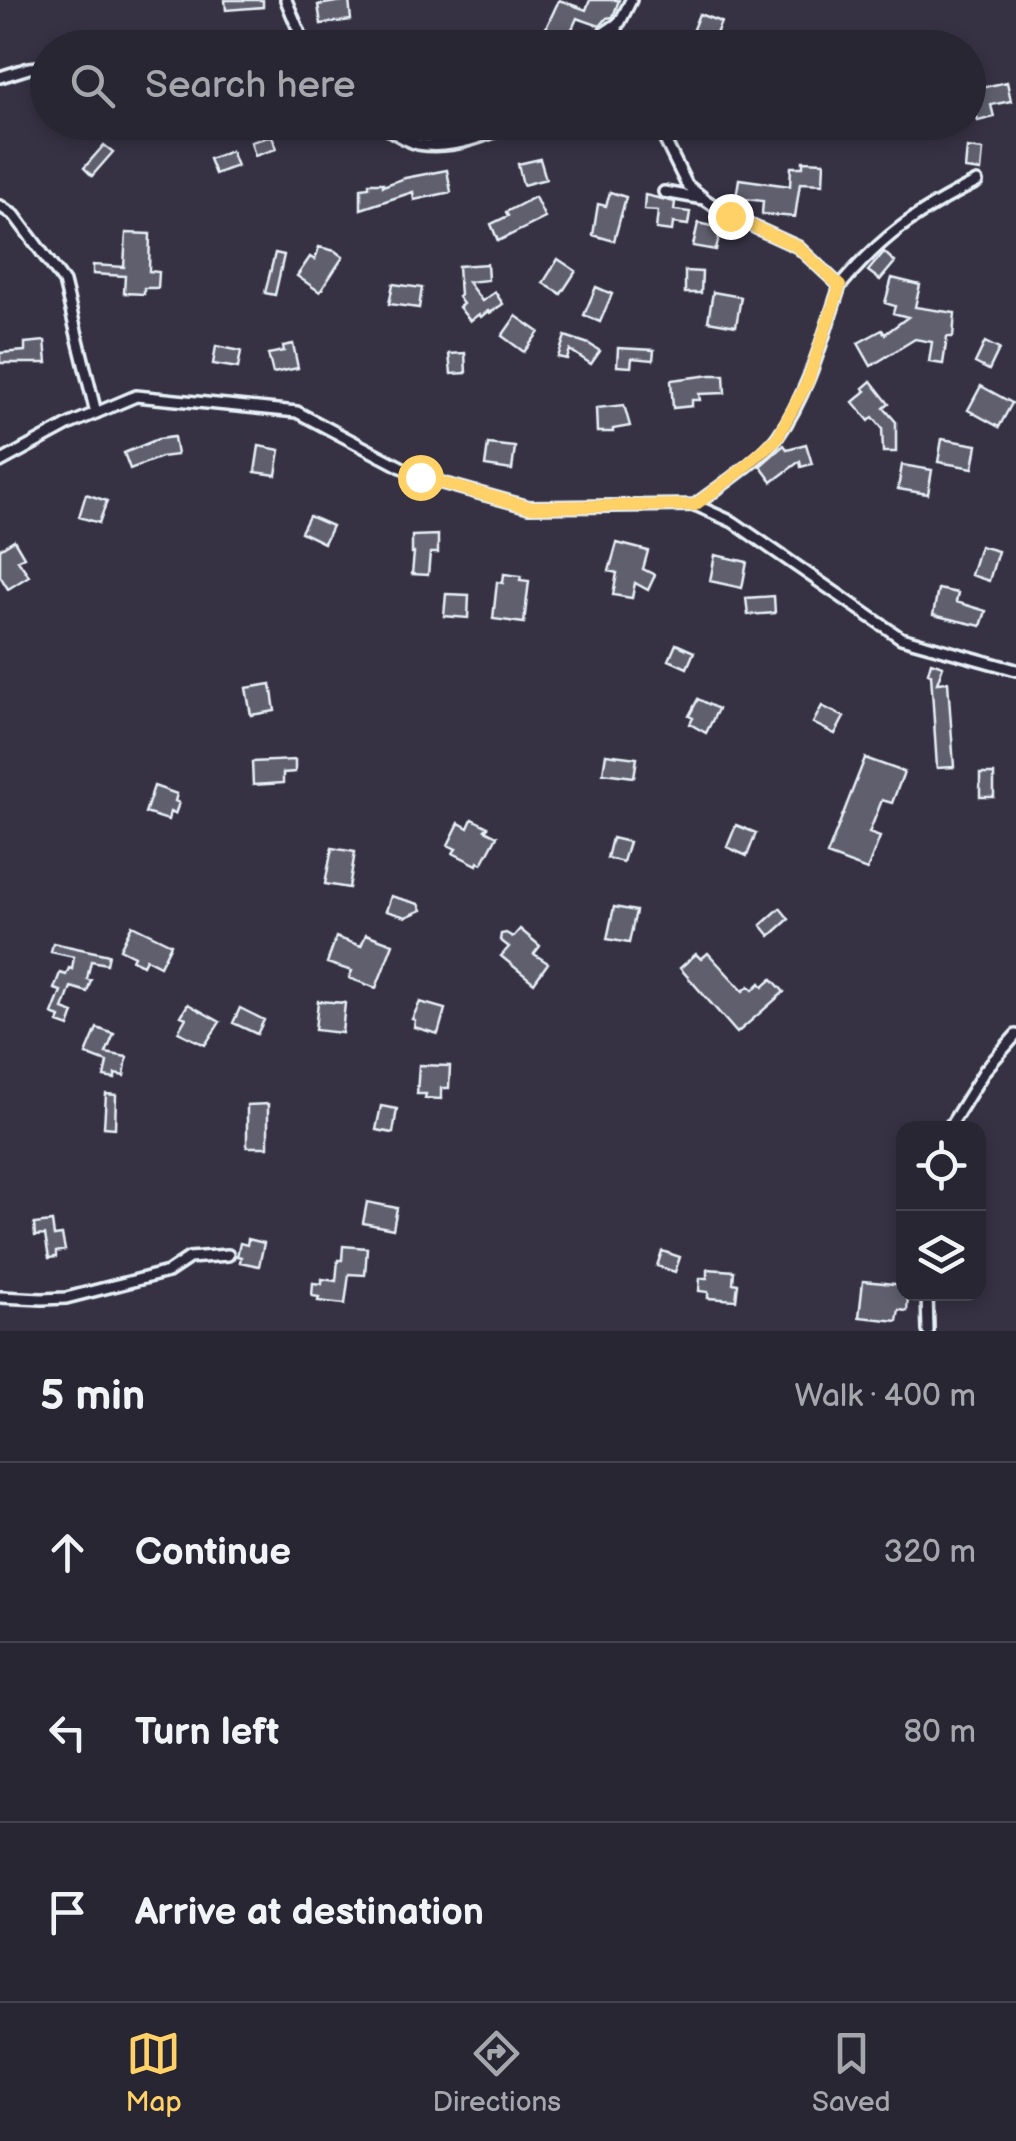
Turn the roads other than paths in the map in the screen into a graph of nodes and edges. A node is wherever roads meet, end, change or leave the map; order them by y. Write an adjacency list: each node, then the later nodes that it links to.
1 (286, 0): 4 (street)
2 (630, 0): 3 (street)
3 (615, 26): 5 (street); 6 (street)
4 (298, 30)
5 (609, 30)
6 (617, 30)
7 (30, 68): 8 (street)
8 (0, 78)
9 (408, 140): 10 (street)
10 (472, 140)
11 (665, 140): 14 (street)
12 (976, 182): 16 (street)
13 (664, 192): 14 (street)
14 (704, 199): 16 (street)
15 (0, 206): 17 (street)
16 (840, 286): 19 (street)
17 (96, 413): 18 (street); 19 (street)
18 (0, 462)
19 (695, 505): 20 (street)
20 (1016, 670)
21 (1016, 1035): 22 (street)
22 (954, 1121)
23 (228, 1254): 24 (street)
24 (0, 1297)
25 (927, 1301): 26 (street)
26 (928, 1331)

